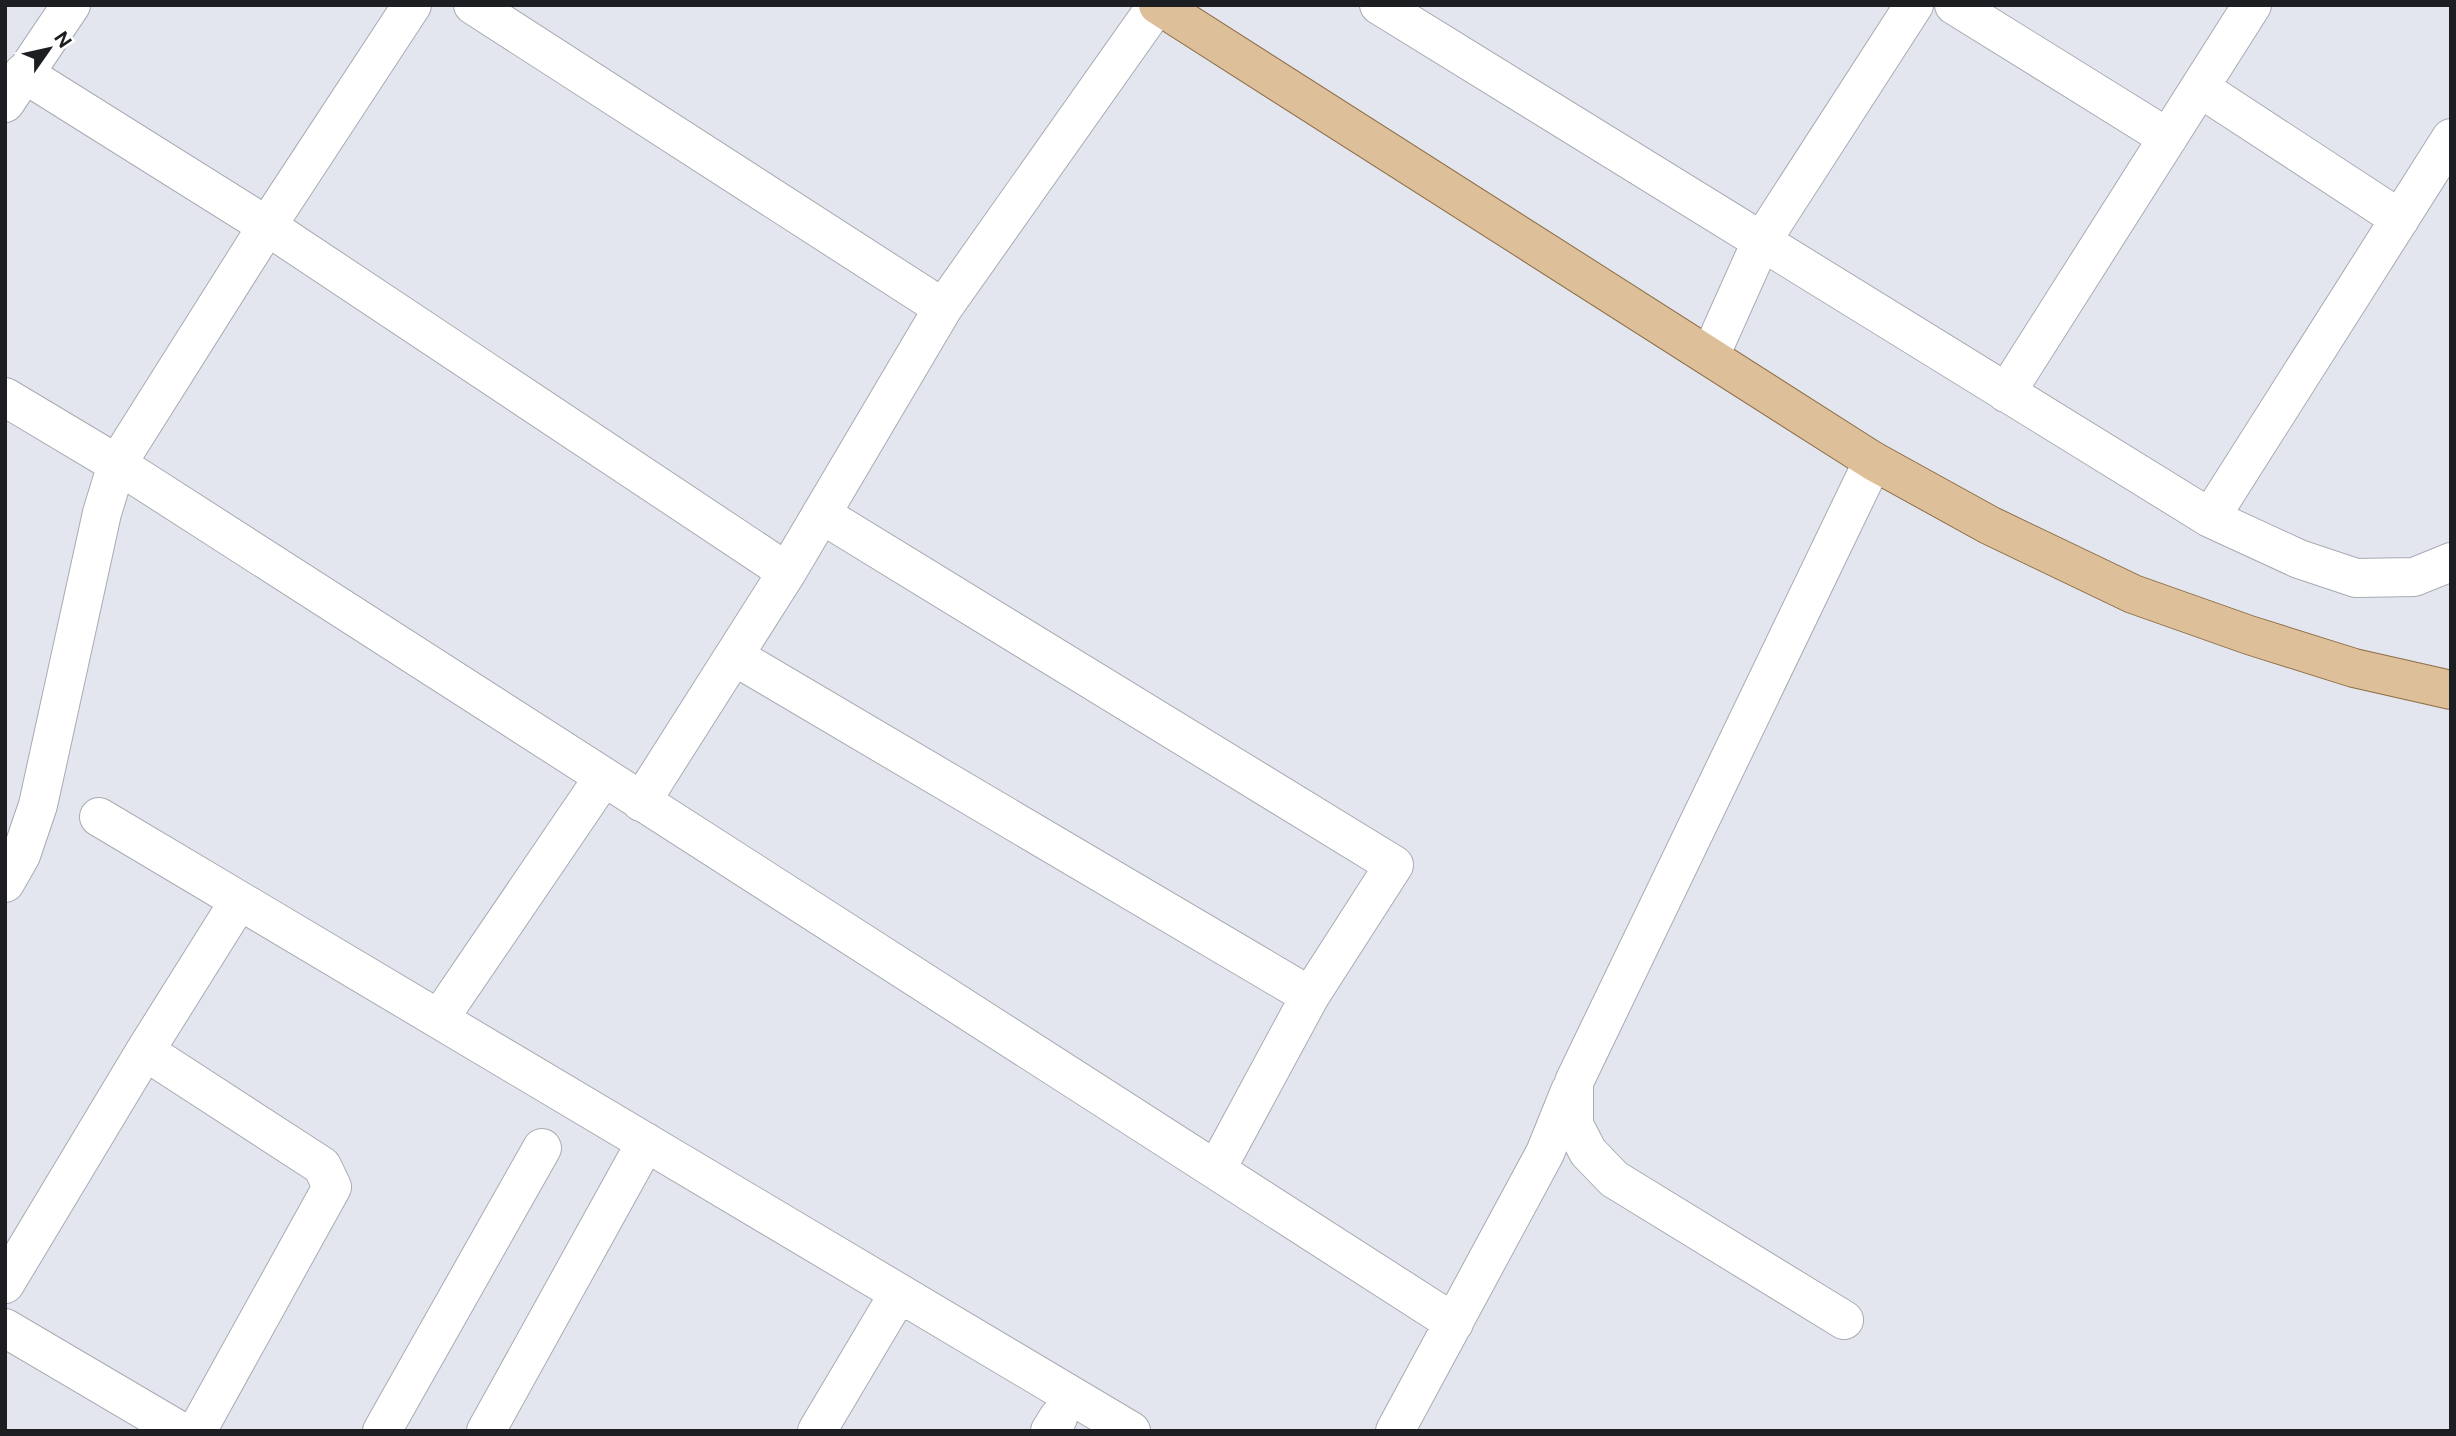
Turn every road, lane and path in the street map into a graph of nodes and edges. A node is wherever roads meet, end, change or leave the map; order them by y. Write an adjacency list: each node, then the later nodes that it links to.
1 (71, 5): 9 (street)
2 (412, 5): 14 (street)
3 (473, 5): 16 (street)
4 (1157, 5): 16 (street); 17 (main road)
5 (1379, 5): 15 (street)
6 (1914, 5): 15 (street)
7 (1954, 5): 11 (street)
8 (2252, 5): 10 (street)
9 (14, 88): 14 (street)
10 (2200, 88): 11 (street); 13 (street)
11 (2168, 138): 18 (street)
12 (2451, 138): 13 (street)
13 (2400, 219): 23 (street)
14 (267, 226): 21 (street); 25 (street)
15 (1761, 242): 17 (street); 18 (street)
16 (943, 308): 22 (street)
17 (1710, 356): 20 (main road)
18 (2006, 393): 23 (street)
19 (5, 397): 21 (street)
20 (1873, 461): 27 (main road); 36 (street)
21 (117, 464): 28 (street); 31 (street)
22 (821, 514): 25 (street); 33 (street)
23 (2210, 518): 24 (street)
24 (2451, 562)
25 (787, 572): 26 (street)
26 (734, 656): 29 (street); 33 (street)
27 (2451, 690)
28 (603, 778): 29 (street); 34 (street)
29 (641, 803): 39 (street)
30 (99, 817): 32 (street)
31 (5, 883)
32 (239, 901): 34 (street); 35 (street)
33 (1310, 996): 39 (street)
34 (439, 1020): 37 (street)
35 (145, 1051): 40 (street); 46 (street)
36 (1574, 1082): 42 (street); 43 (street)
37 (646, 1142): 41 (street); 48 (street)
38 (542, 1148): 47 (street)
39 (1216, 1170): 43 (street)
40 (5, 1284)
41 (899, 1293): 49 (street); 50 (street)
42 (1844, 1320)
43 (1454, 1323): 51 (street)
44 (5, 1328): 45 (street)
45 (180, 1431)
46 (197, 1431)
47 (382, 1431)
48 (486, 1431)
49 (817, 1431)
50 (1131, 1431)
51 (1395, 1431)

